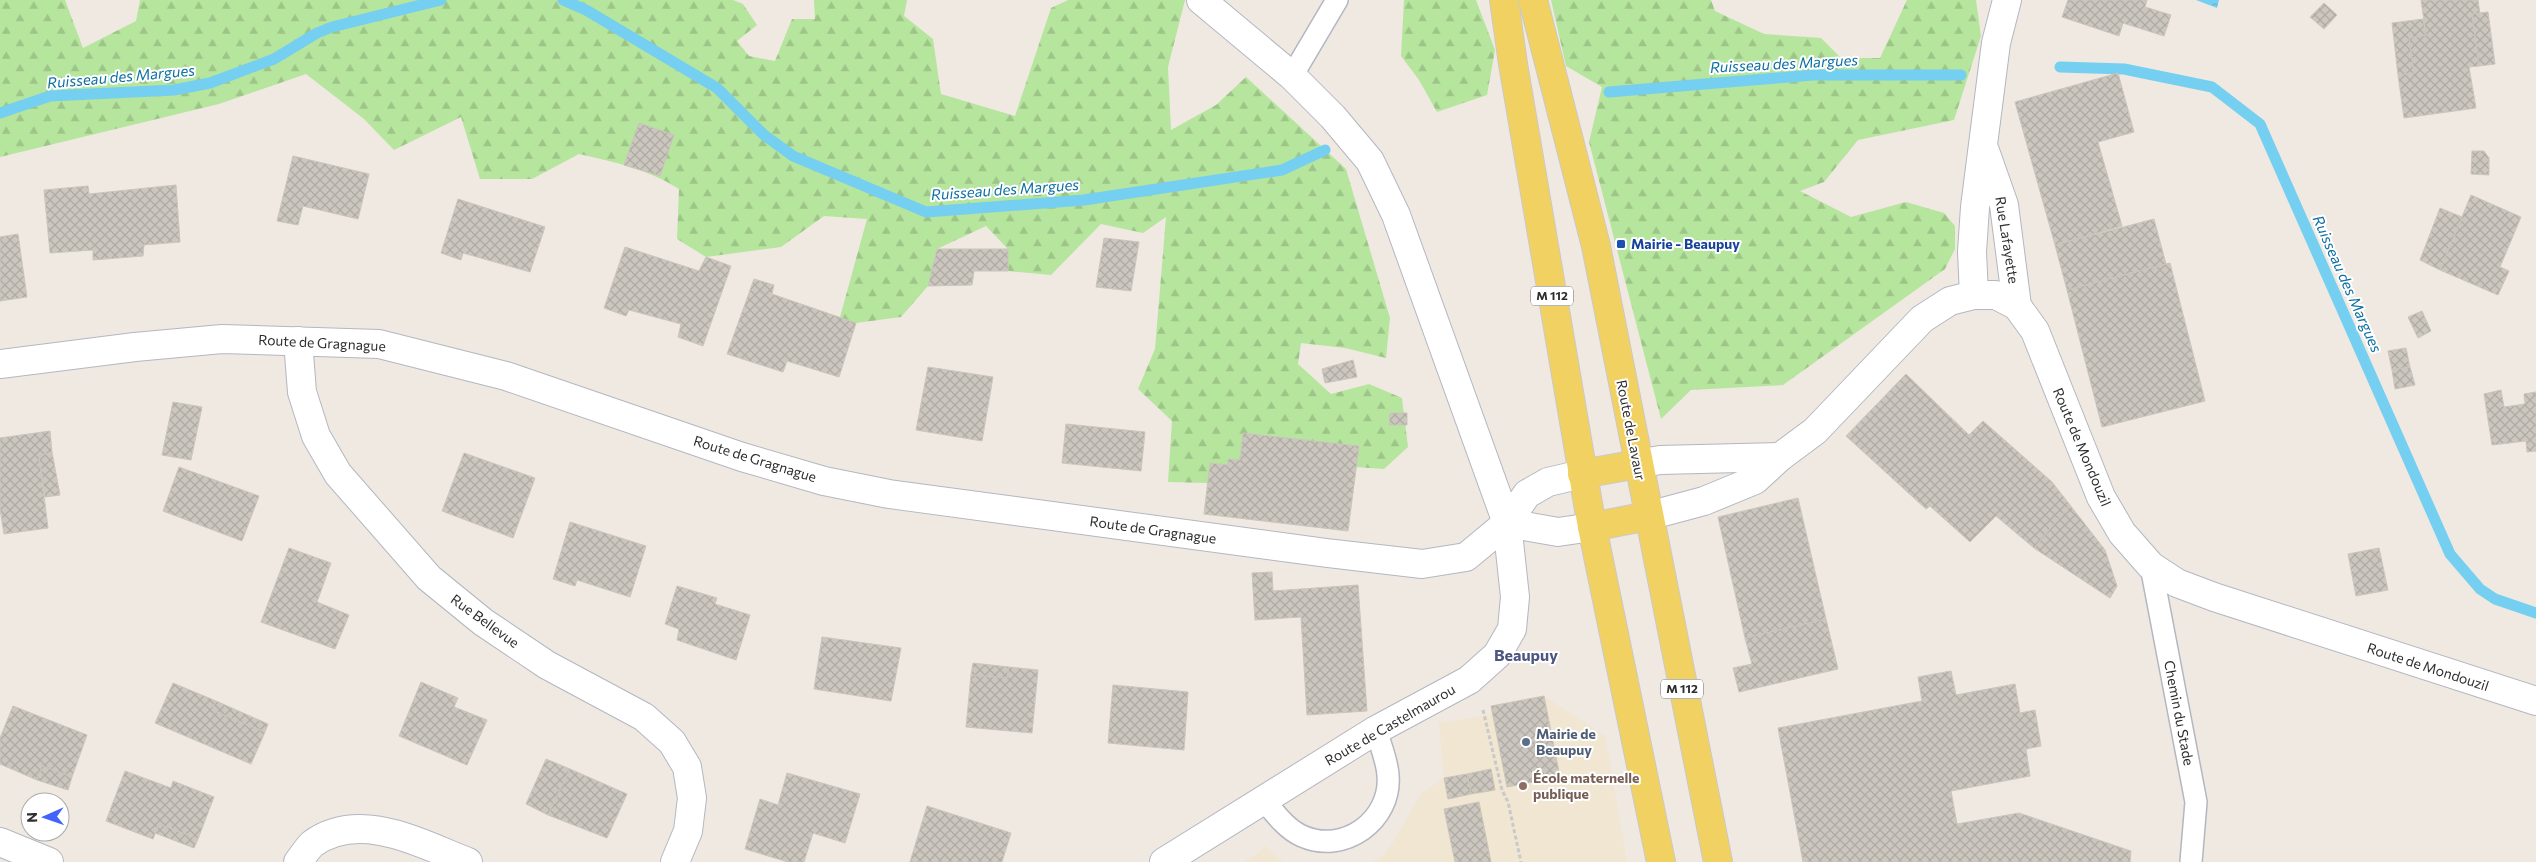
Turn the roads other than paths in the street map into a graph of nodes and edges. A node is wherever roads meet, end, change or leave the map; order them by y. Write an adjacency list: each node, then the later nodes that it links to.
1 (1201, 0): 6 (street, Route de Castelmaurou)
2 (1337, 0): 6 (lane)
3 (1504, 0): 14 (main road, M 112)
4 (1532, 0): 13 (main road, Route de Lavaur / M 112)
5 (2007, 0): 7 (street, Rue Lafayette)
6 (1292, 76): 16 (street, Route de Castelmaurou)
7 (1984, 147): 8 (street, Rue Lafayette); 9 (street, Rue Lafayette)
8 (1974, 295): 9 (street, Route de Mondouzil); 12 (street, Route de Mondouzil)
9 (2017, 306): 18 (street, Route de Mondouzil)
10 (298, 340): 11 (street, Route de Gragnague); 16 (street, Route de Gragnague); 26 (street, Rue Bellevue)
11 (0, 364)
12 (1780, 457): 13 (street); 15 (street, Route de Mondouzil)
13 (1638, 464): 14 (main road); 15 (main road, Route de Lavaur / M 112)
14 (1582, 474): 16 (street, Route de Gragnague); 17 (main road, M 112)
15 (1648, 516): 17 (main road); 29 (main road, Route de Lavaur / M 112)
16 (1507, 523): 17 (street); 20 (street, Route de Castelmaurou)
17 (1592, 527): 28 (main road, M 112)
18 (2151, 566): 19 (street, Route de Mondouzil); 30 (lane, Chemin du Stade)
19 (2536, 701)
20 (1376, 730): 21 (street, Route de Castelmaurou); 21 (lane)
21 (1263, 799): 27 (street, Route de Castelmaurou)
22 (0, 842): 23 (street)
23 (49, 862)
24 (298, 862): 25 (street)
25 (468, 862)
26 (675, 862)
27 (1164, 862)
28 (1660, 862)
29 (1718, 862)
30 (2192, 862)

